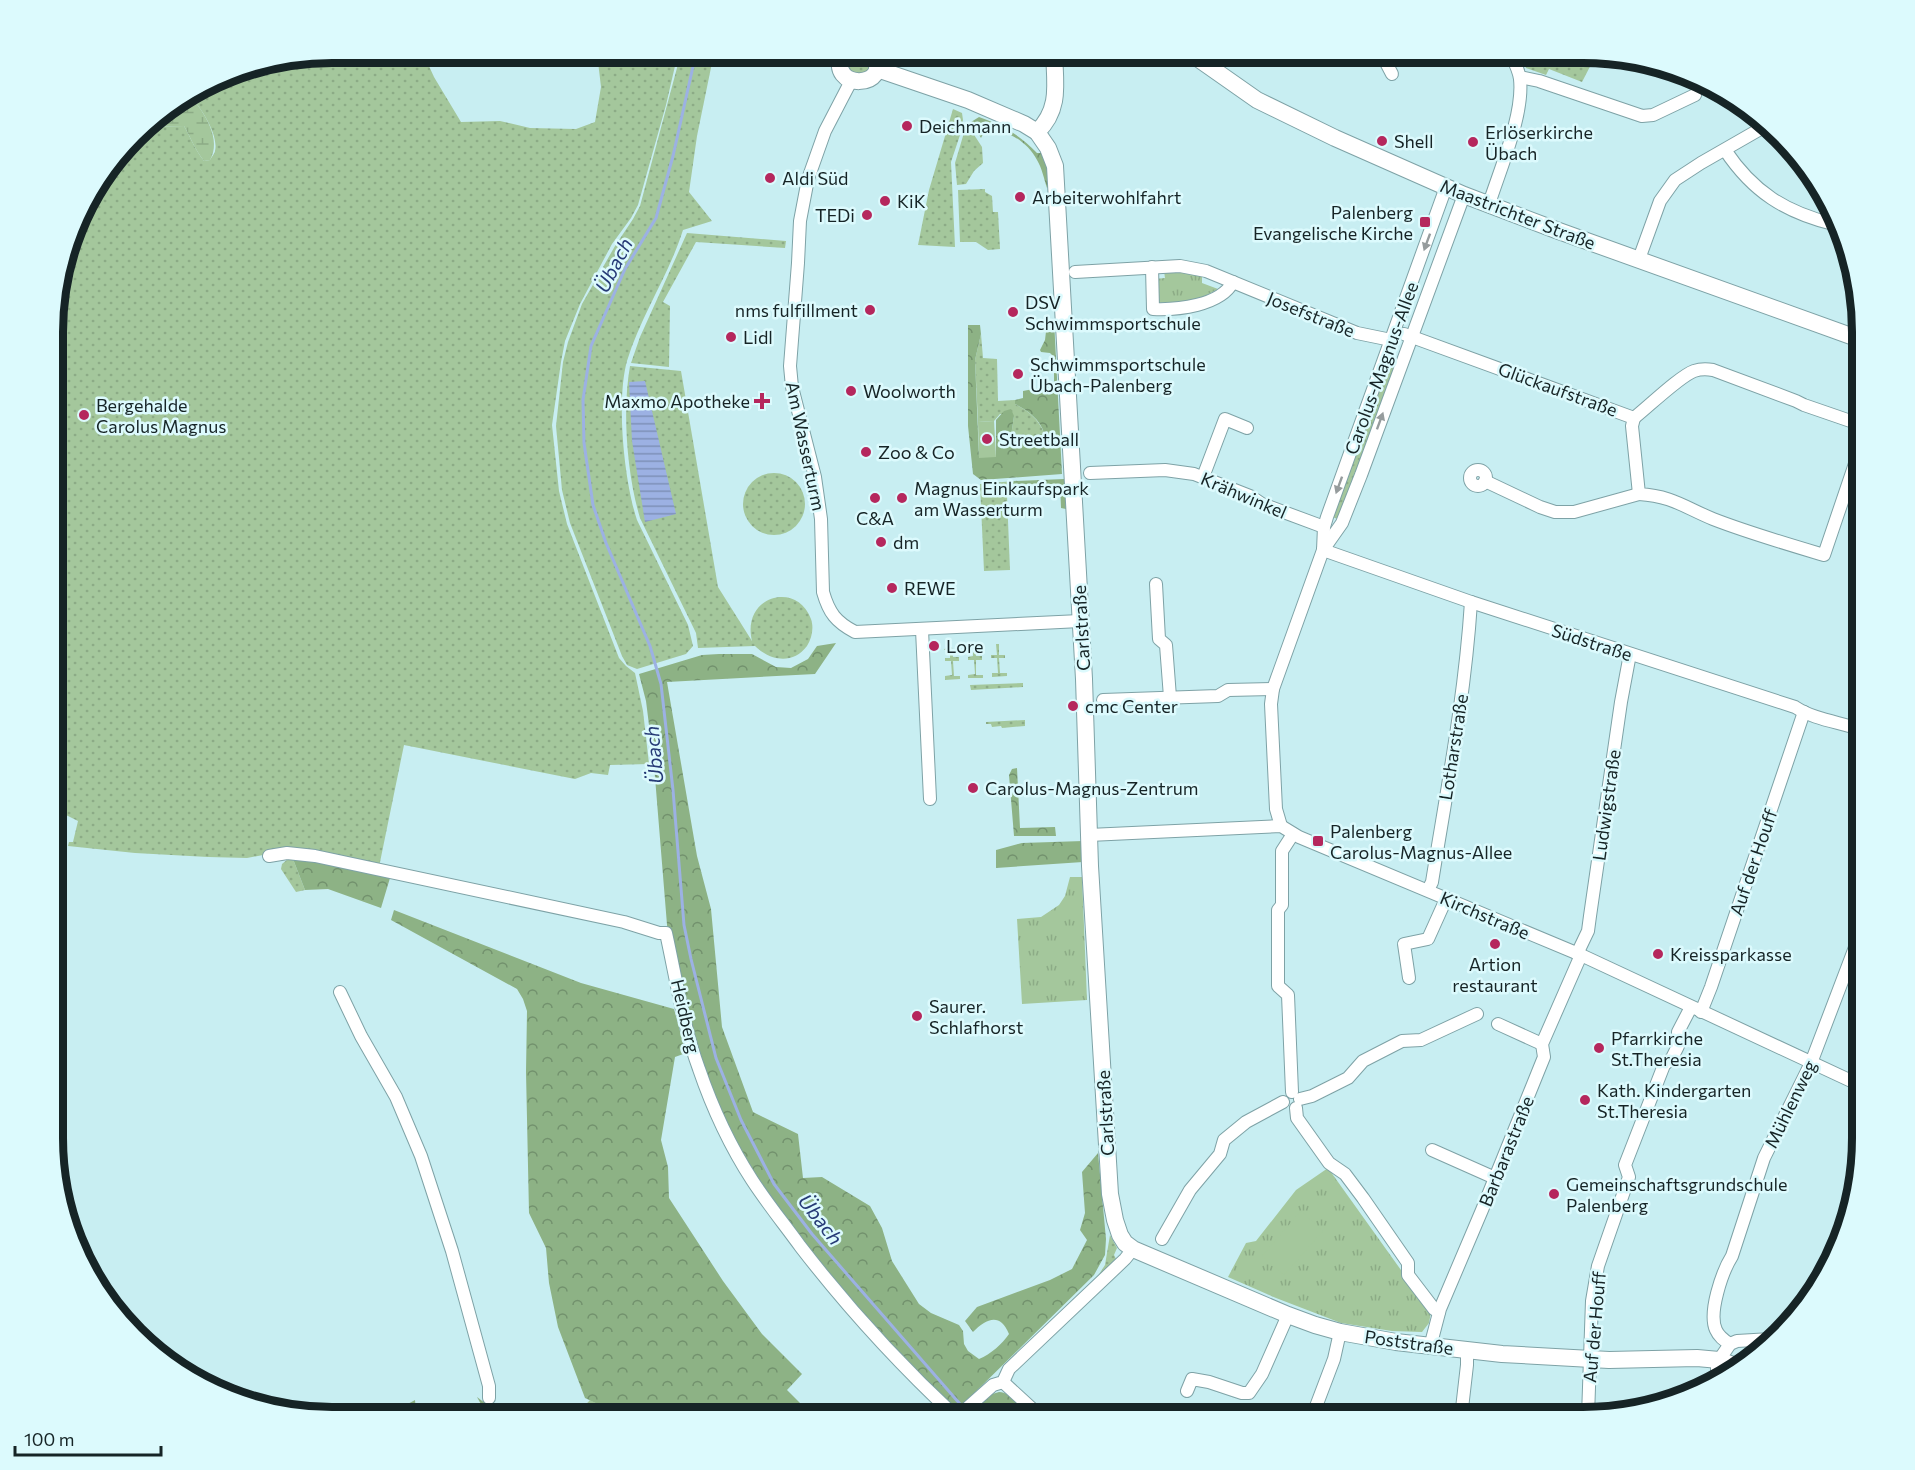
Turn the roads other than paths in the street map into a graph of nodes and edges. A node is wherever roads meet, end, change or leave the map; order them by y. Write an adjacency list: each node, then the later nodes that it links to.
1 (840, 63): 10 (main road)
2 (876, 63): 10 (main road)
3 (880, 63): 13 (main road)
4 (1054, 63): 13 (main road)
5 (1204, 63): 15 (main road, Maastrichter Straße)
6 (1386, 63): 8 (street)
7 (1514, 63): 9 (street)
8 (1392, 74)
9 (1520, 77): 11 (street); 17 (street)
10 (851, 81): 39 (street, Am Wasserturm)
11 (1695, 95)
12 (1760, 130): 14 (street)
13 (1037, 132): 38 (main road, Carlstraße)
14 (1725, 150): 18 (street); 19 (street)
15 (1446, 187): 16 (main road, Maastrichter Straße); 23 (street, Carolus-Magnus-Allee, one-way to 23)
16 (1464, 195): 17 (main road, Maastrichter Straße); 24 (street, Carolus-Magnus-Allee)
17 (1489, 204): 19 (main road, Maastrichter Straße)
18 (1829, 223)
19 (1639, 259): 25 (main road, Maastrichter Straße)
20 (1152, 267): 21 (street, Josefstraße); 22 (street, Josefstraße); 22 (street)
21 (1075, 272)
22 (1233, 282): 23 (street, Josefstraße)
23 (1393, 335): 24 (street, Glückaufstraße); 34 (street, Carolus-Magnus-Allee, one-way to 34)
24 (1411, 336): 26 (street, Glückaufstraße); 35 (street, Carolus-Magnus-Allee, one-way to 24)
25 (1852, 336)
26 (1634, 418): 27 (street); 33 (street, Glückaufstraße)
27 (1852, 422)
28 (1247, 428): 31 (street)
29 (1852, 472): 33 (street)
30 (1090, 473): 31 (street, Krähwinkel)
31 (1203, 477): 34 (street, Krähwinkel)
32 (1485, 481): 33 (street)
33 (1639, 494)
34 (1324, 527): 35 (street, Carolus-Magnus-Allee)
35 (1323, 550): 37 (street, Südstraße); 41 (street, Carolus-Magnus-Allee)
36 (1156, 584): 42 (street)
37 (1471, 602): 40 (street, Südstraße); 51 (street, Lotharstraße)
38 (1080, 621): 39 (street, Am Wasserturm); 49 (main road, Carlstraße)
39 (922, 630): 46 (street)
40 (1630, 654): 44 (street, Südstraße); 53 (street, Ludwigstraße)
41 (1273, 689): 42 (street); 47 (street, Carolus-Magnus-Allee)
42 (1170, 697): 43 (street)
43 (1103, 700)
44 (1804, 712): 45 (street, Südstraße); 57 (street, Auf der Houff)
45 (1852, 727)
46 (930, 799)
47 (1281, 826): 48 (street, Kirchstraße); 49 (street)
48 (1293, 834): 51 (street, Kirchstraße); 63 (street)
49 (1089, 835): 66 (main road, Carlstraße)
50 (269, 856): 83 (street, Heidberg)
51 (1428, 890): 52 (street, Kirchstraße)
52 (1446, 899): 53 (street, Kirchstraße); 55 (street)
53 (1579, 954): 57 (street, Kirchstraße); 60 (street, Barbarastraße)
54 (1852, 955): 61 (street, Mühlenweg)
55 (1409, 978)
56 (340, 992): 82 (street)
57 (1696, 1009): 61 (street, Kirchstraße); 76 (street, Auf der Houff)
58 (1477, 1014): 63 (street)
59 (1498, 1024): 60 (street)
60 (1542, 1044): 65 (street, Barbarastraße)
61 (1811, 1063): 62 (street, Kirchstraße); 73 (street, Mühlenweg)
62 (1852, 1081)
63 (1296, 1100): 67 (street); 69 (street)
64 (1432, 1150): 65 (street)
65 (1495, 1178): 69 (street, Barbarastraße)
66 (1120, 1235): 68 (main road, Poststraße)
67 (1162, 1239)
68 (1133, 1249): 70 (main road, Poststraße); 80 (street)
69 (1439, 1312): 74 (street, Barbarastraße)
70 (1288, 1315): 71 (main road, Poststraße); 81 (street)
71 (1340, 1332): 74 (main road, Poststraße); 86 (street)
72 (1761, 1339): 73 (street)
73 (1730, 1344): 77 (street)
74 (1430, 1347): 75 (main road, Poststraße)
75 (1467, 1351): 76 (main road, Poststraße); 87 (street)
76 (1590, 1360): 77 (main road, Poststraße); 88 (street, Auf der Houff)
77 (1719, 1360): 78 (main road, Poststraße); 79 (main road)
78 (1730, 1364)
79 (1719, 1370)
80 (1004, 1382): 84 (street); 85 (street)
81 (1187, 1391)
82 (489, 1398)
83 (951, 1407)
84 (969, 1407)
85 (1030, 1407)
86 (1316, 1407)
87 (1462, 1407)
88 (1588, 1407)

